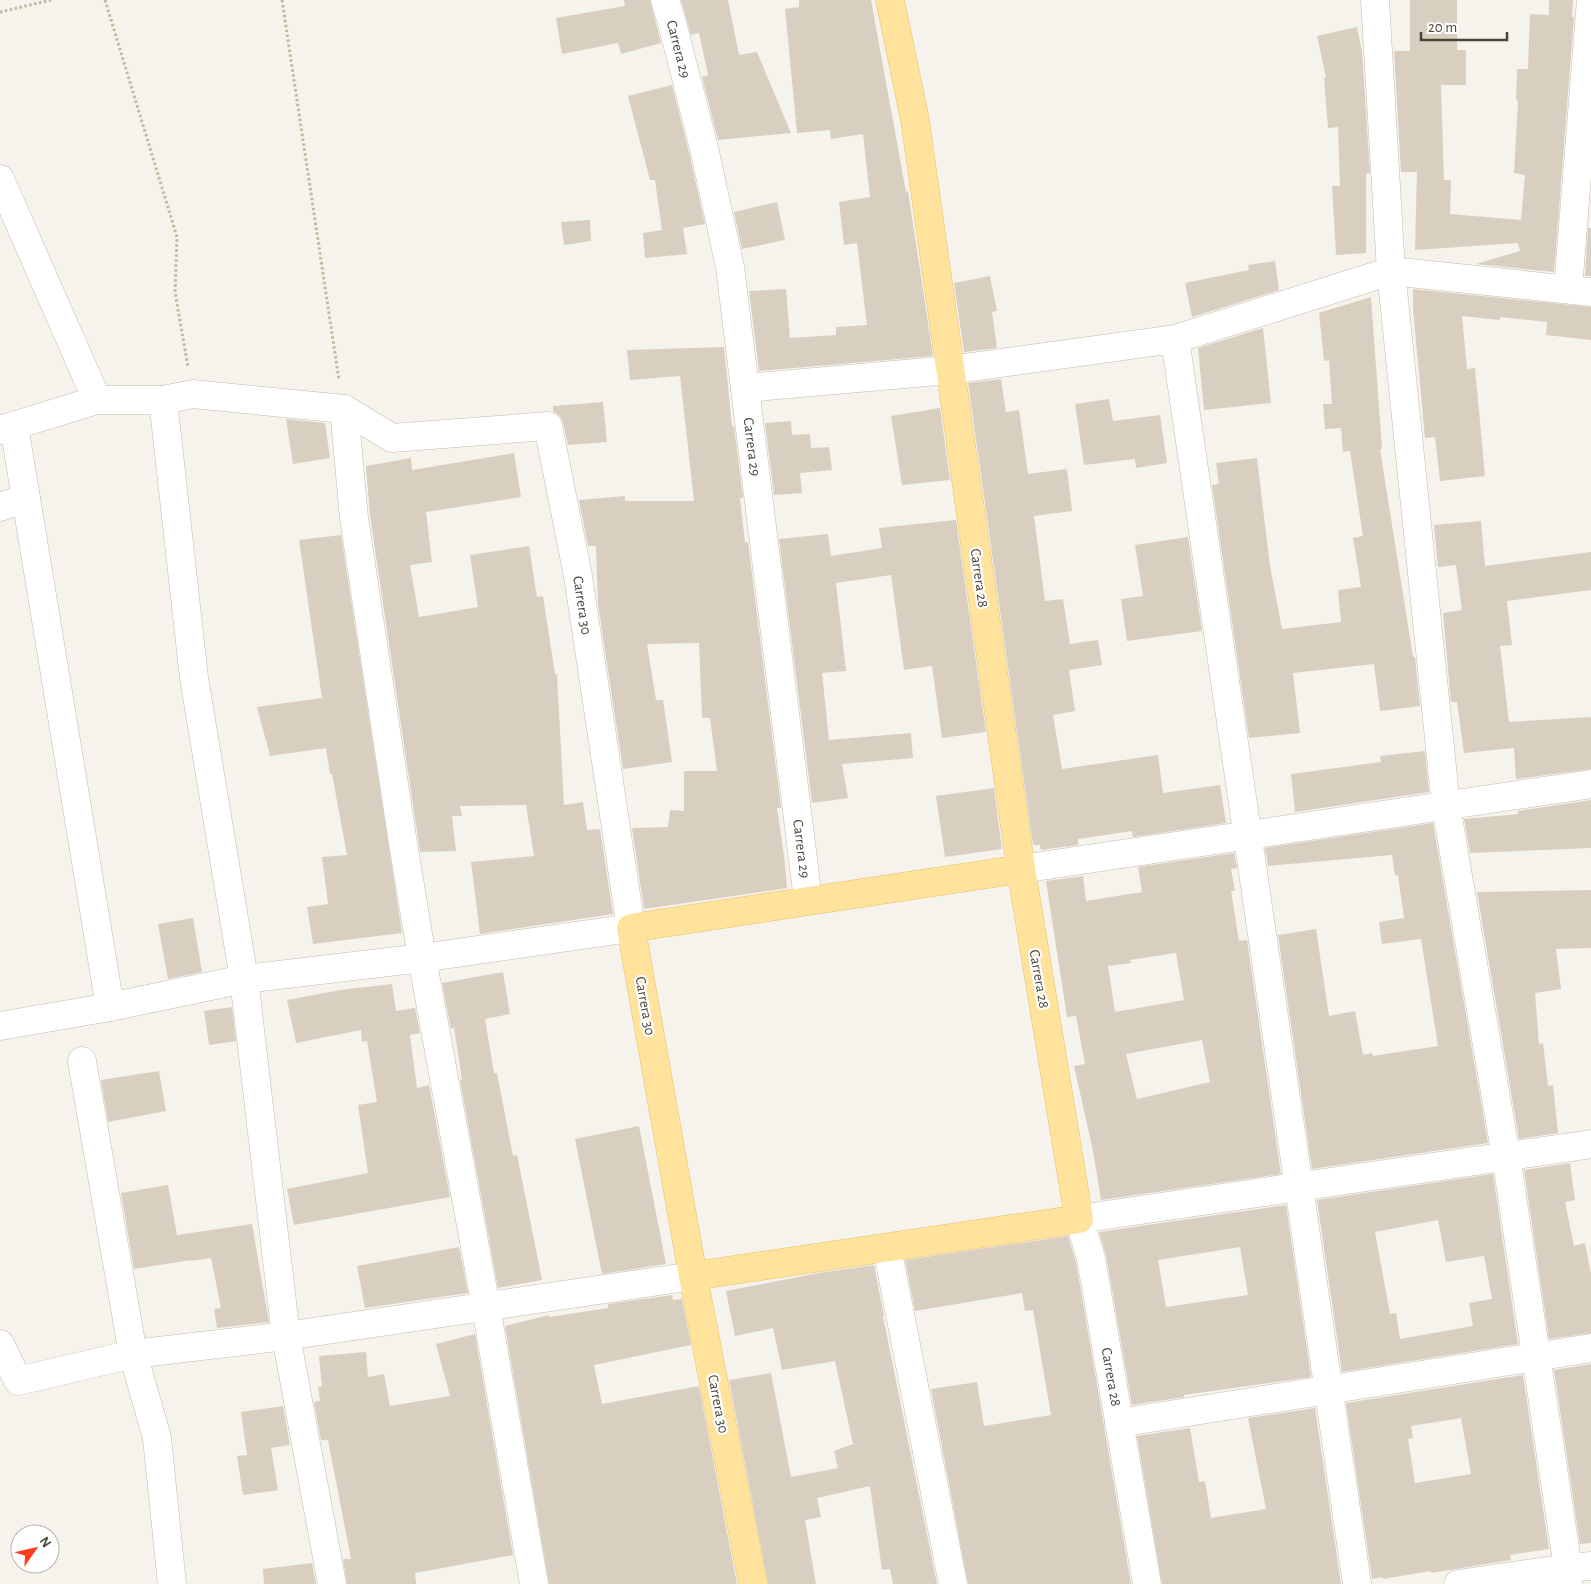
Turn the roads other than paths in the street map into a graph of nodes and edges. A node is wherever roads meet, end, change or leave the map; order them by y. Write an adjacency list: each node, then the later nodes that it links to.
1 (665, 0): 10 (street, Carrera 29)
2 (890, 0): 9 (main road, Carrera 28)
3 (1375, 0): 6 (street)
4 (1590, 0): 7 (street)
5 (0, 179): 11 (street)
6 (1392, 271): 7 (street); 8 (street); 18 (street)
7 (1579, 290)
8 (1176, 339): 9 (street); 19 (street)
9 (950, 370): 10 (street); 20 (main road, Carrera 28)
10 (745, 388): 21 (street, Carrera 29)
11 (97, 400): 12 (street); 14 (street)
12 (163, 400): 13 (street); 24 (street)
13 (344, 409): 22 (street, Carrera 30); 23 (street)
14 (7, 428): 15 (street)
15 (26, 498): 16 (street); 25 (street)
16 (0, 506)
17 (1591, 784): 18 (street)
18 (1446, 806): 19 (street); 29 (street)
19 (1248, 835): 20 (street); 30 (street)
20 (1021, 869): 21 (main road); 31 (main road, Carrera 28)
21 (808, 900): 22 (main road)
22 (631, 928): 23 (street); 33 (main road, Carrera 30)
23 (422, 958): 24 (street); 34 (street)
24 (244, 979): 25 (street); 35 (street)
25 (110, 1007): 26 (street)
26 (0, 1026)
27 (82, 1061): 38 (street)
28 (1591, 1144): 29 (street)
29 (1506, 1156): 30 (street); 39 (street)
30 (1299, 1187): 31 (street); 40 (street)
31 (1080, 1219): 32 (main road); 41 (street, Carrera 28)
32 (887, 1248): 33 (main road); 47 (street)
33 (693, 1276): 34 (street); 46 (main road, Carrera 30)
34 (486, 1307): 35 (street); 45 (street)
35 (286, 1336): 38 (street); 44 (street)
36 (0, 1344): 38 (street)
37 (1591, 1348): 39 (street)
38 (133, 1354): 43 (street)
39 (1536, 1357): 40 (street); 42 (street)
40 (1329, 1390): 41 (street); 49 (street)
41 (1119, 1423): 48 (street, Carrera 28)
42 (1576, 1573): 50 (street)
43 (172, 1584)
44 (332, 1584)
45 (534, 1584)
46 (753, 1584)
47 (953, 1584)
48 (1147, 1584)
49 (1357, 1584)
50 (1458, 1584)

